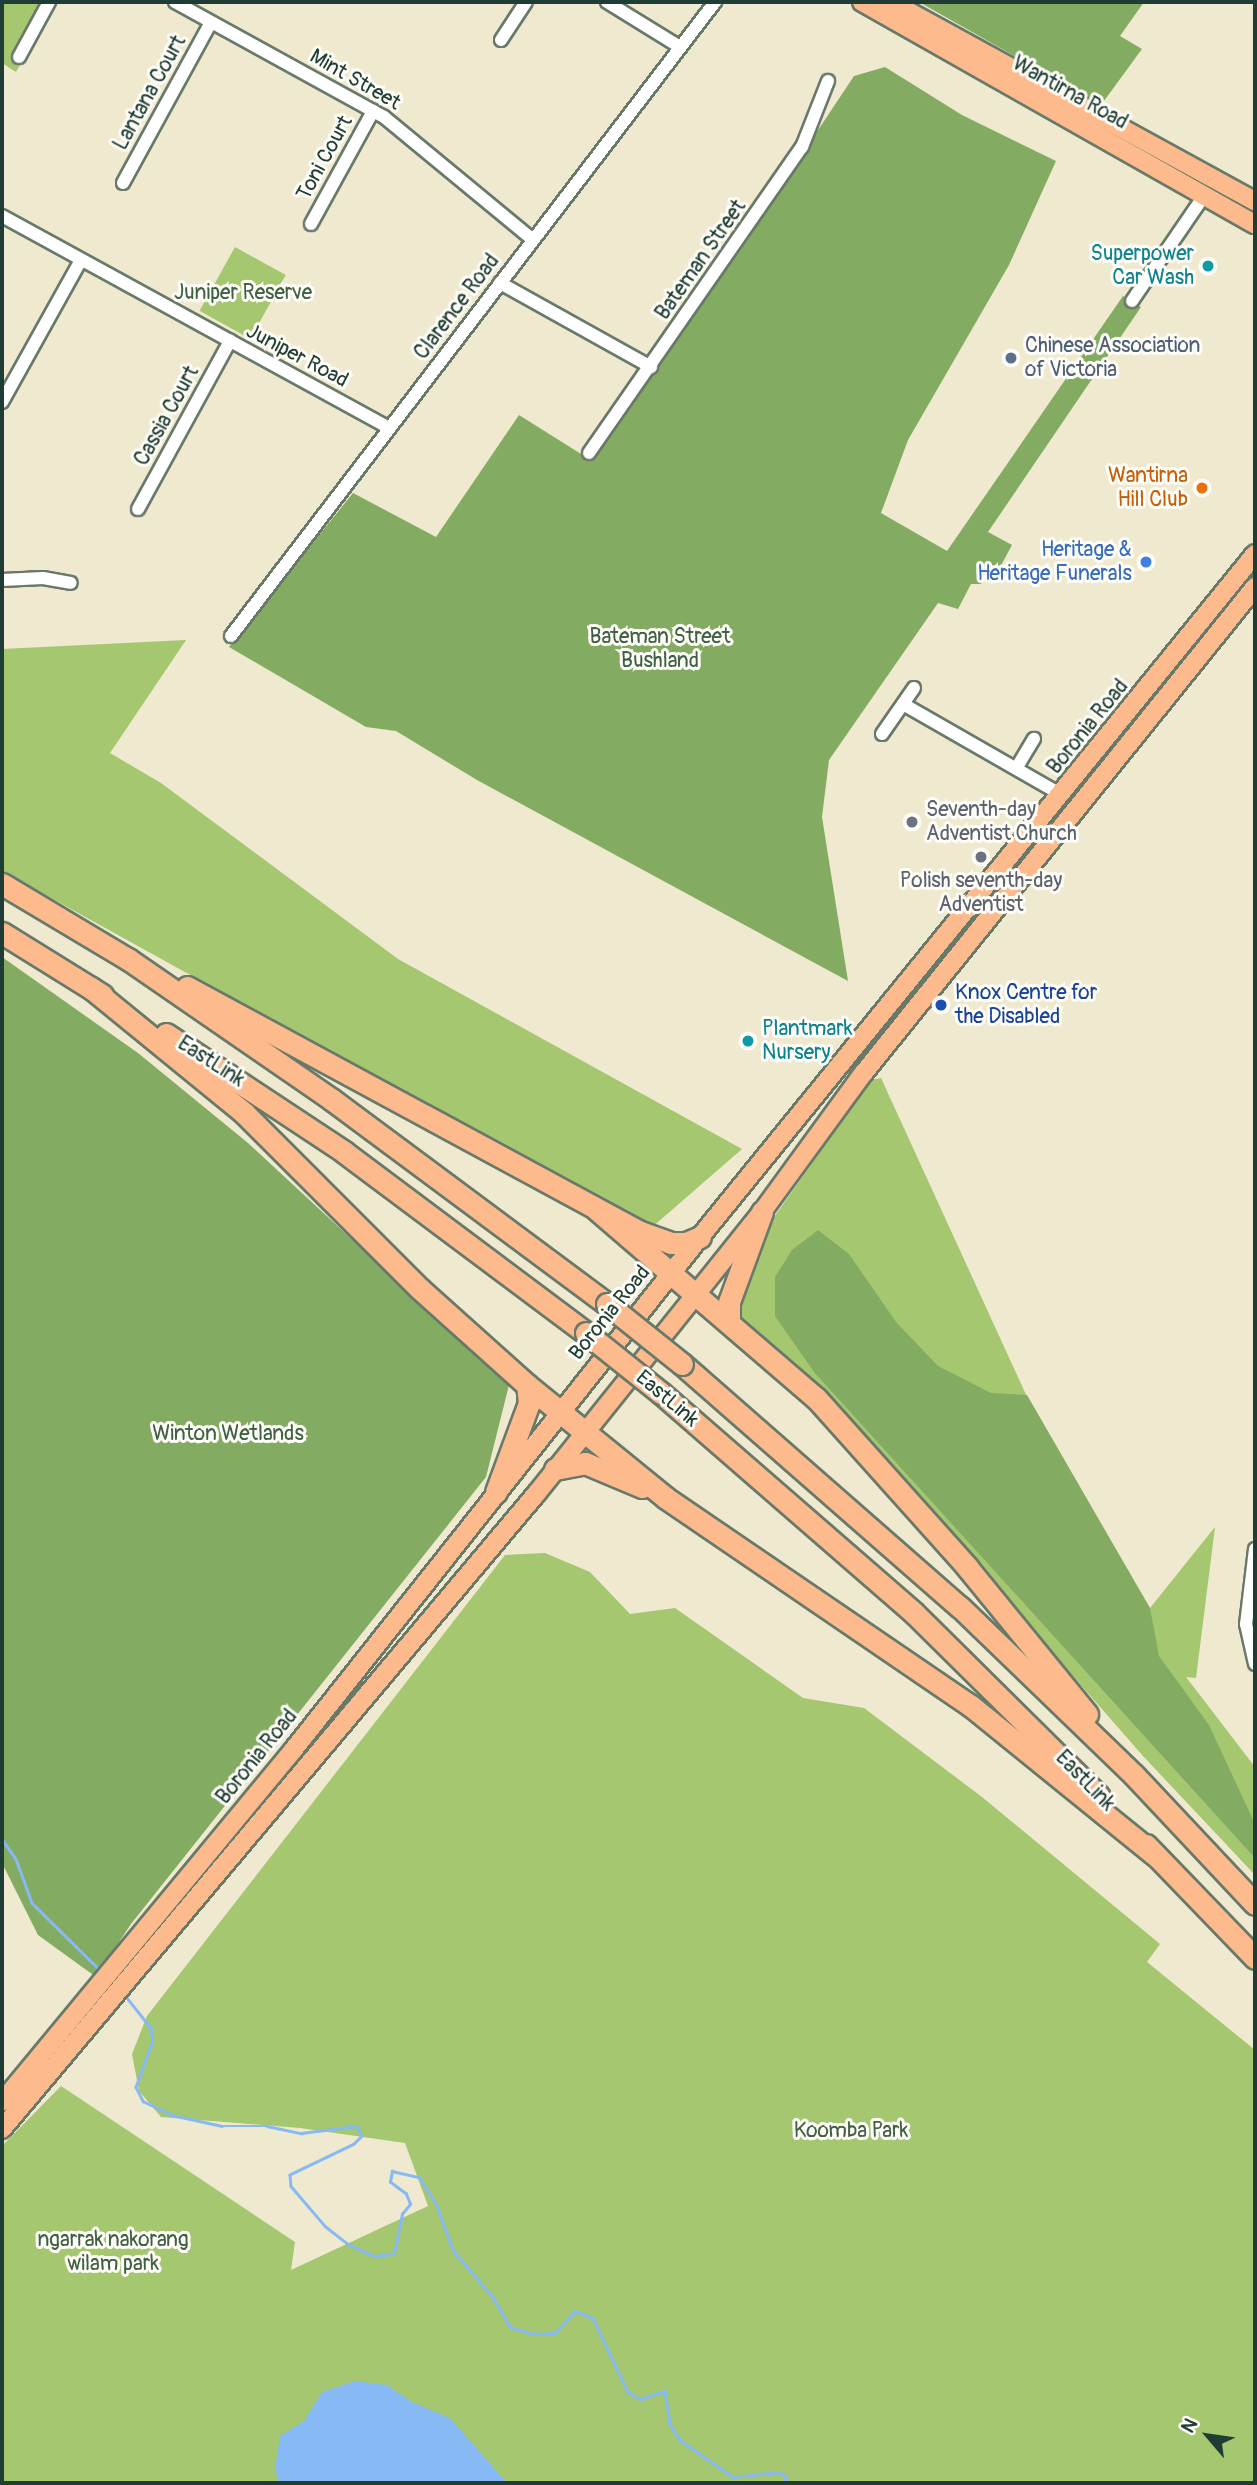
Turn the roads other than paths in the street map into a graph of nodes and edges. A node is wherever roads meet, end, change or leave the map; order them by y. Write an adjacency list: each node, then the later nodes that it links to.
1 (49, 2): 12 (street)
2 (175, 2): 8 (street, Mint Street)
3 (526, 2): 10 (street)
4 (607, 2): 11 (street)
5 (715, 2): 11 (street, Clarence Road)
6 (862, 2): 16 (main road, Wantirna Road)
7 (891, 2): 17 (main road, Wantirna Road)
8 (198, 7): 9 (street, Mint Street)
9 (211, 22): 14 (street, Mint Street); 15 (street, Lantana Court)
10 (501, 40)
11 (680, 47): 21 (street, Clarence Road)
12 (19, 58)
13 (828, 81): 26 (street, Bateman Street)
14 (373, 111): 19 (street, Toni Court); 21 (street, Mint Street)
15 (123, 183)
16 (1204, 197): 20 (main road, Wantirna Road); 24 (street)
17 (1255, 201)
18 (2, 216): 22 (street, Juniper Road)
19 (311, 224)
20 (1255, 225)
21 (533, 240): 23 (street, Clarence Road)
22 (81, 260): 25 (street, Juniper Road); 27 (street)
23 (500, 283): 26 (street); 28 (street, Clarence Road)
24 (1132, 301)
25 (230, 341): 28 (street, Juniper Road); 30 (street, Cassia Court)
26 (651, 367): 29 (street, Bateman Street)
27 (2, 401)
28 (390, 428): 35 (street, Clarence Road)
29 (589, 453)
30 (138, 509)
31 (1255, 554): 41 (main road, Boronia Road)
32 (2, 580): 33 (street)
33 (71, 583)
34 (1255, 587): 45 (main road, Boronia Road)
35 (231, 636)
36 (915, 688): 37 (street)
37 (903, 704): 38 (street); 40 (street)
38 (882, 734)
39 (1034, 739): 40 (street)
40 (1017, 767): 41 (street)
41 (1062, 795): 44 (main road, Boronia Road)
42 (2, 884): 46 (highway, EastLink)
43 (2, 933): 47 (highway, EastLink)
44 (943, 938): 45 (main road); 48 (main road, Boronia Road)
45 (967, 943): 49 (main road, Boronia Road)
46 (128, 959): 52 (highway); 68 (highway, EastLink, bridge)
47 (91, 988): 58 (highway); 69 (highway, EastLink, bridge)
48 (856, 1047): 49 (main road); 51 (main road, Boronia Road)
49 (873, 1061): 50 (main road, Boronia Road)
50 (819, 1133): 51 (main road); 53 (main road, Boronia Road)
51 (779, 1142): 54 (main road, Boronia Road)
52 (596, 1209): 54 (highway); 55 (highway)
53 (762, 1212): 56 (main road, Boronia Road); 57 (highway)
54 (701, 1237): 55 (main road, Boronia Road)
55 (671, 1274): 56 (highway); 59 (main road, Boronia Road)
56 (696, 1294): 57 (highway); 60 (main road, Boronia Road)
57 (729, 1321): 68 (highway)
58 (527, 1385): 59 (highway); 62 (highway)
59 (560, 1412): 60 (highway); 62 (main road, Boronia Road)
60 (585, 1432): 61 (main road, Boronia Road); 63 (highway)
61 (555, 1469): 63 (highway); 67 (main road, Boronia Road)
62 (496, 1492): 67 (main road, Boronia Road)
63 (666, 1498): 69 (highway)
64 (1255, 1549): 65 (street)
65 (1251, 1639): 66 (street)
66 (1255, 1664)
67 (301, 1755): 72 (main road, Boronia Road); 73 (main road, Boronia Road)
68 (1133, 1774): 70 (highway, EastLink)
69 (1155, 1854): 71 (highway, EastLink)
70 (1255, 1904)
71 (1255, 1958)
72 (2, 2102)
73 (2, 2129)

